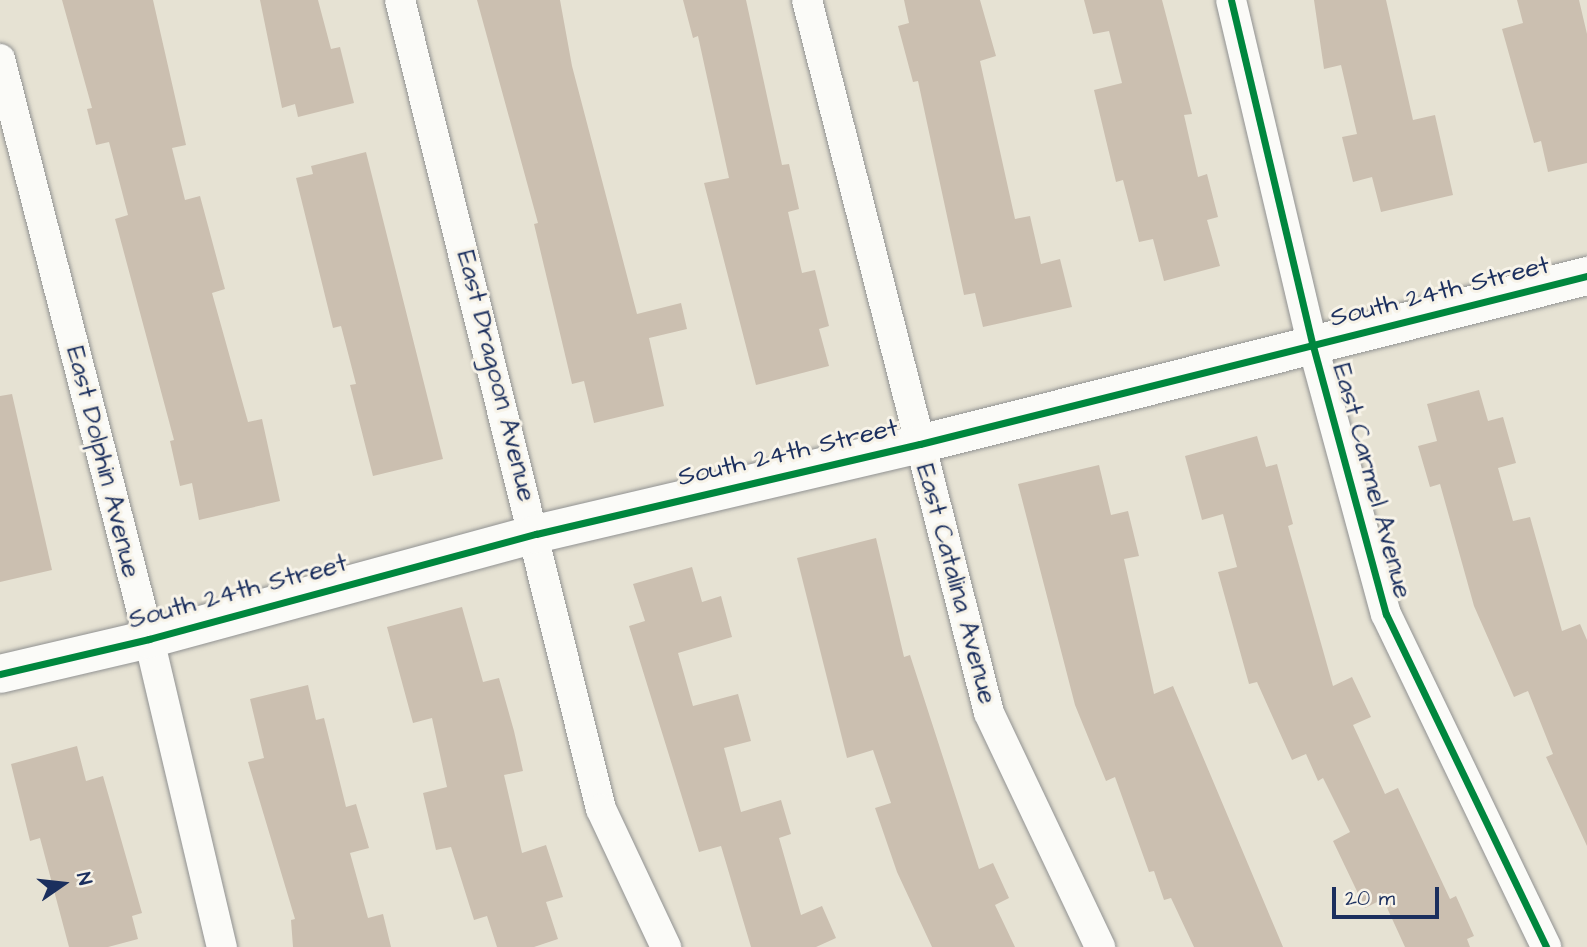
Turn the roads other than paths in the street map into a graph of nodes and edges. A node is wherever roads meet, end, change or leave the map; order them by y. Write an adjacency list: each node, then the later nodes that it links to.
1 (400, 0): 8 (street, East Dragoon Avenue)
2 (807, 0): 7 (street, East Catalina Avenue)
3 (1231, 0): 6 (street, East Carmel Avenue)
4 (0, 60): 9 (street, East Dolphin Avenue)
5 (1587, 276): 6 (street, South 24th Street)
6 (1313, 346): 7 (street, South 24th Street); 14 (street, East Carmel Avenue)
7 (920, 444): 8 (street, South 24th Street); 13 (street, East Catalina Avenue)
8 (536, 534): 9 (street, South 24th Street); 12 (street, East Dragoon Avenue)
9 (149, 639): 10 (street, South 24th Street); 11 (street, East Dolphin Avenue)
10 (0, 674)
11 (222, 947)
12 (666, 947)
13 (1100, 947)
14 (1546, 947)

